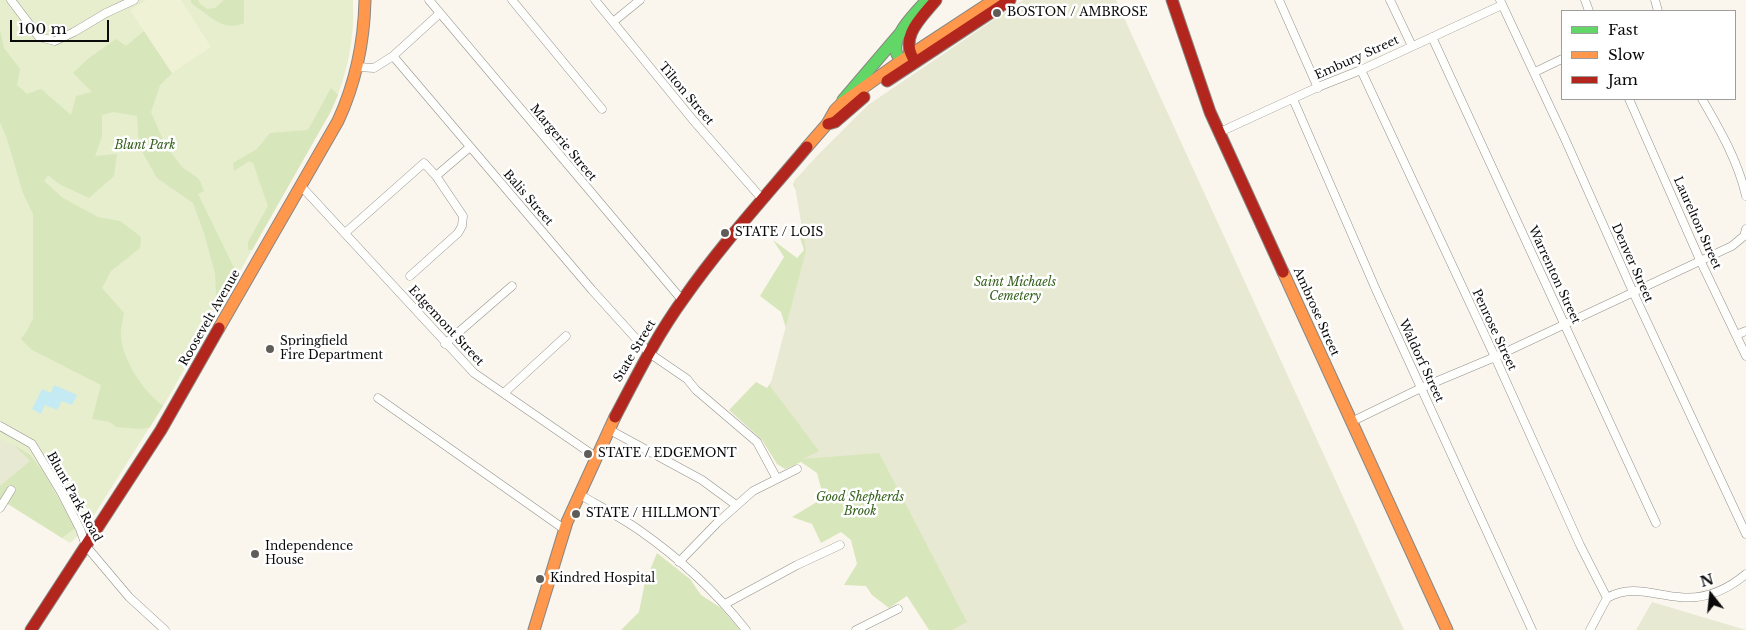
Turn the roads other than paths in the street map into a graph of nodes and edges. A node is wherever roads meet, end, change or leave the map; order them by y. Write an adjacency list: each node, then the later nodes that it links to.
1 (11, 0): 2 (street)
2 (134, 0)
3 (365, 0): 24 (main road, Roosevelt Avenue)
4 (429, 0): 16 (street, Margerie Street)
5 (512, 0): 32 (street)
6 (595, 0): 17 (street, Tilton Street)
7 (640, 0): 17 (street)
8 (928, 0): 18 (main road)
9 (936, 0): 23 (main road)
10 (994, 0): 23 (main road)
11 (1010, 0): 23 (main road)
12 (1172, 0): 34 (main road, Ambrose Street)
13 (1279, 0): 27 (street)
14 (1390, 0): 20 (street)
15 (1501, 2): 19 (street, Embury Street); 26 (street, Denver Street)
16 (439, 14): 21 (street); 46 (street, Margerie Street)
17 (613, 22): 39 (street, Tilton Street)
18 (902, 31): 23 (main road); 31 (main road)
19 (1432, 37): 20 (street, Embury Street); 47 (street, Warrenton Street)
20 (1412, 46): 25 (street, Embury Street)
21 (394, 56): 24 (street); 35 (street, Balis Street)
22 (1561, 60): 26 (street)
23 (910, 61): 31 (main road, State Street); 33 (main road, State Street)
24 (358, 67): 37 (main road, Roosevelt Avenue)
25 (1361, 70): 27 (street, Embury Street); 54 (street, Penrose Street)
26 (1534, 72): 45 (street, Denver Street)
27 (1318, 88): 28 (street, Embury Street)
28 (1294, 99): 34 (street, Embury Street); 55 (street, Waldorf Street)
29 (1629, 100): 42 (street, Laurelton Street)
30 (1703, 100): 38 (street)
31 (842, 103): 33 (main road, State Street)
32 (602, 109)
33 (827, 124): 39 (main road, State Street)
34 (1220, 132): 58 (main road, Ambrose Street)
35 (470, 147): 36 (street); 52 (street, Balis Street)
36 (436, 176): 41 (street); 43 (street)
37 (301, 186): 41 (street, Edgemont Street); 72 (main road, Roosevelt Avenue)
38 (1746, 196)
39 (763, 200): 46 (main road, State Street)
40 (1746, 229): 42 (street)
41 (345, 234): 51 (street, Edgemont Street)
42 (1700, 260): 45 (street); 49 (street, Laurelton Street)
43 (410, 276)
44 (512, 286): 51 (street)
45 (1633, 292): 47 (street); 70 (street, Denver Street)
46 (682, 300): 52 (main road, State Street)
47 (1564, 325): 54 (street); 68 (street, Warrenton Street)
48 (1746, 331): 49 (street)
49 (1736, 335): 53 (street, Laurelton Street)
50 (566, 336): 56 (street)
51 (445, 344): 56 (street, Edgemont Street)
52 (649, 353): 60 (main road, State Street); 63 (street, Balis Street)
53 (1746, 356)
54 (1495, 357): 55 (street); 75 (street, Penrose Street)
55 (1421, 388): 58 (street); 84 (street, Waldorf Street)
56 (504, 393): 61 (street, Edgemont Street)
57 (378, 398): 69 (street)
58 (1351, 422): 83 (main road, Ambrose Street)
59 (0, 426): 72 (street, Blunt Park Road)
60 (608, 429): 61 (main road, State Street); 66 (street)
61 (596, 457): 65 (main road, State Street)
62 (797, 469): 63 (street)
63 (777, 479): 66 (street)
64 (11, 490): 67 (street)
65 (579, 494): 69 (main road, State Street); 73 (street)
66 (736, 505): 73 (street)
67 (0, 508)
68 (1656, 523)
69 (564, 529): 80 (main road, State Street)
70 (1746, 534)
71 (840, 545): 76 (street)
72 (86, 546): 78 (main road, Roosevelt Avenue); 79 (street, Blunt Park Road)
73 (679, 562): 76 (street)
74 (1746, 574): 75 (street)
75 (1607, 598): 85 (street)
76 (725, 604): 81 (street)
77 (898, 609): 82 (street)
78 (32, 630)
79 (165, 630)
80 (534, 630)
81 (746, 630)
82 (856, 630)
83 (1447, 630)
84 (1532, 630)
85 (1590, 630)

